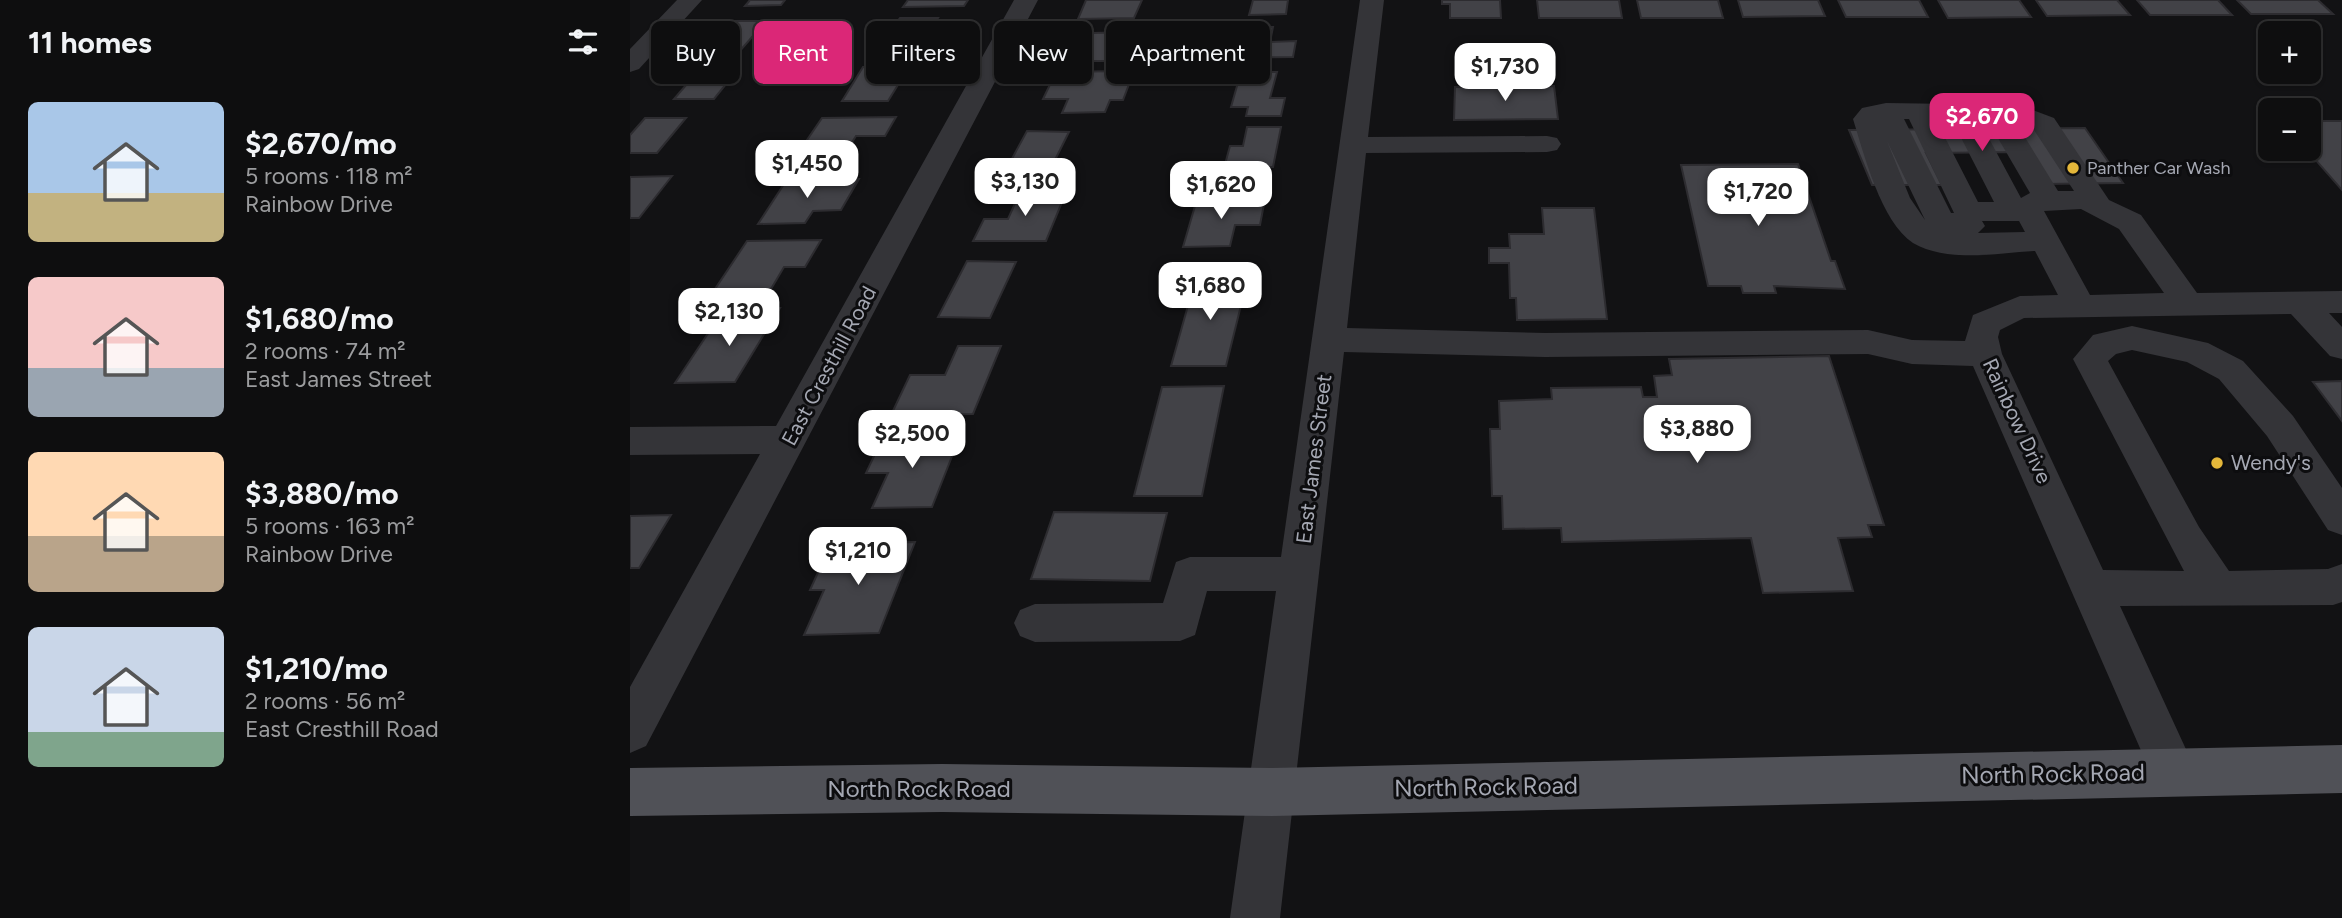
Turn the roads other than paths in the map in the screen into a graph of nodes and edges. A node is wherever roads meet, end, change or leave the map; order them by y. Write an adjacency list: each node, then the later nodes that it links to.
1 (691, 0): 4 (street)
2 (1026, 0): 18 (street, East Cresthill Road)
3 (1372, 0): 7 (street, East James Street)
4 (630, 64)
5 (1960, 112): 8 (street); 9 (street); 9 (street); 9 (street)
6 (1547, 144): 7 (street)
7 (1354, 145): 15 (street, East James Street)
8 (2099, 207): 9 (street); 12 (street)
9 (2029, 215): 13 (street)
10 (2342, 302): 11 (street, Rainbow Drive)
11 (2299, 303): 12 (street, Rainbow Drive); 16 (street)
12 (2188, 304): 13 (street, Rainbow Drive)
13 (2096, 305): 14 (street); 17 (street, Rainbow Drive)
14 (2132, 338): 20 (street); 24 (street)
15 (1329, 340): 17 (street); 21 (street, East James Street)
16 (2342, 347)
17 (1985, 354): 23 (street, Rainbow Drive)
18 (789, 440): 19 (street); 26 (street, East Cresthill Road)
19 (630, 441)
20 (2342, 519)
21 (1300, 574): 25 (street); 30 (street, East James Street)
22 (2342, 582): 24 (street)
23 (2092, 588): 24 (street); 27 (street, Rainbow Drive)
24 (2218, 589)
25 (1035, 623)
26 (630, 732)
27 (2173, 771): 28 (main road, North Rock Road); 30 (main road, North Rock Road)
28 (2339, 775)
29 (630, 792): 30 (main road, North Rock Road)
30 (1272, 792): 31 (street, East James Street)
31 (1255, 918)

